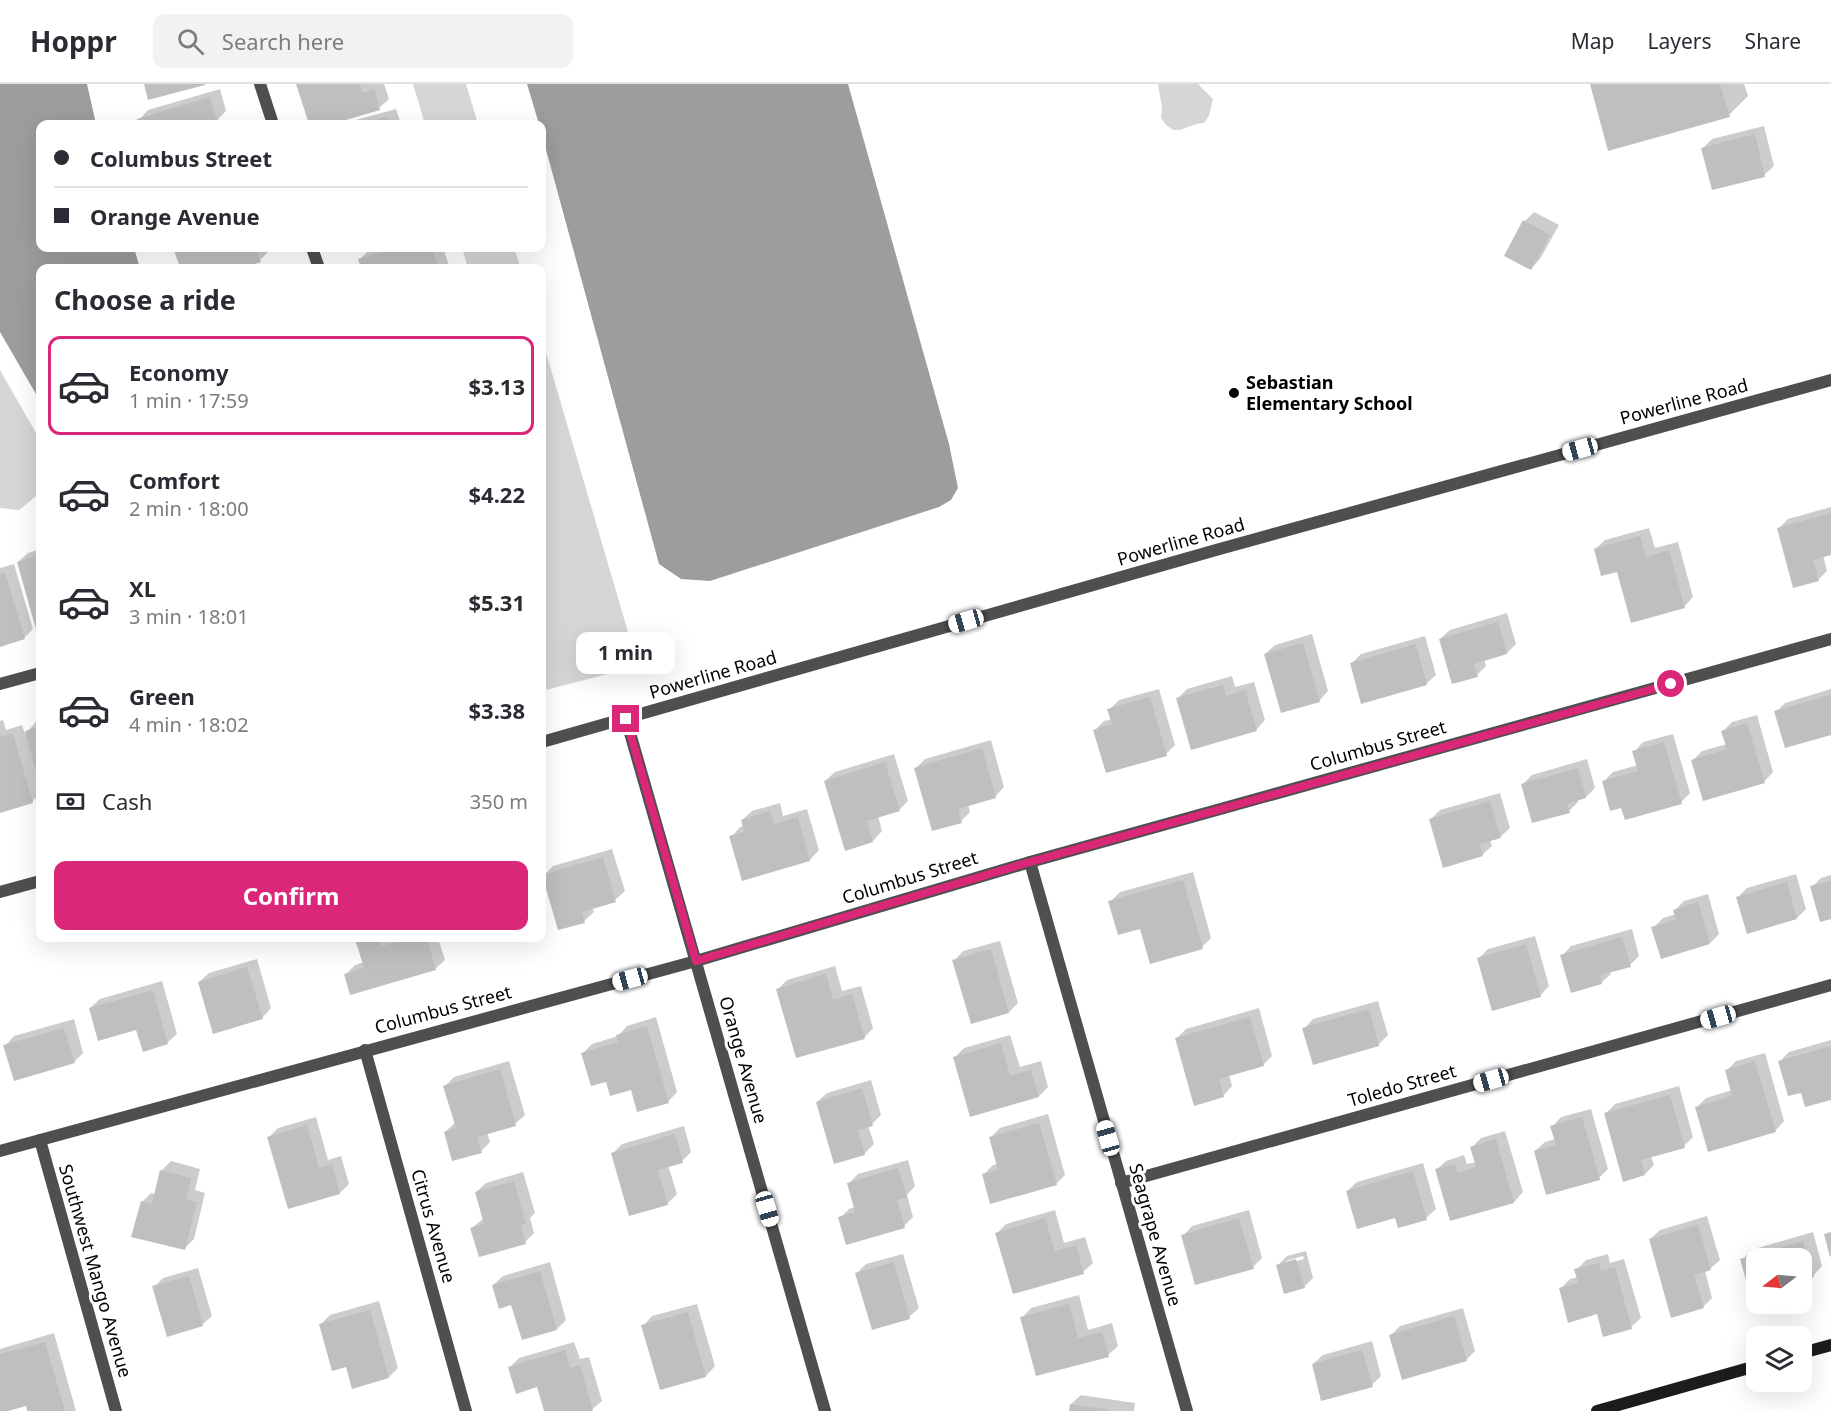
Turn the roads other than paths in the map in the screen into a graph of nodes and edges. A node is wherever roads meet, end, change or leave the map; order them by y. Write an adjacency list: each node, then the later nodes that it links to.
1 (260, 84): 2 (street)
2 (272, 120)
3 (1831, 380): 7 (street, Powerline Road)
4 (1831, 639): 9 (street, Columbus Street)
5 (36, 674): 6 (street)
6 (0, 684)
7 (626, 719): 8 (street, Powerline Road); 12 (street, Orange Avenue)
8 (546, 741)
9 (1030, 862): 12 (street, Columbus Street); 17 (street, Seagrape Avenue)
10 (36, 882): 11 (street)
11 (0, 892)
12 (696, 961): 14 (street, Columbus Street); 23 (street, Orange Avenue)
13 (1831, 985): 17 (street, Toledo Street)
14 (365, 1050): 15 (street, Columbus Street); 22 (street, Citrus Avenue)
15 (40, 1140): 16 (street, Columbus Street); 21 (street, Southwest Mango Avenue)
16 (0, 1151)
17 (1121, 1183): 24 (street, Seagrape Avenue)
18 (1831, 1345): 19 (street)
19 (1812, 1350)
20 (1746, 1369): 25 (street)
21 (116, 1411)
22 (466, 1411)
23 (825, 1411)
24 (1187, 1411)
25 (1597, 1411)

